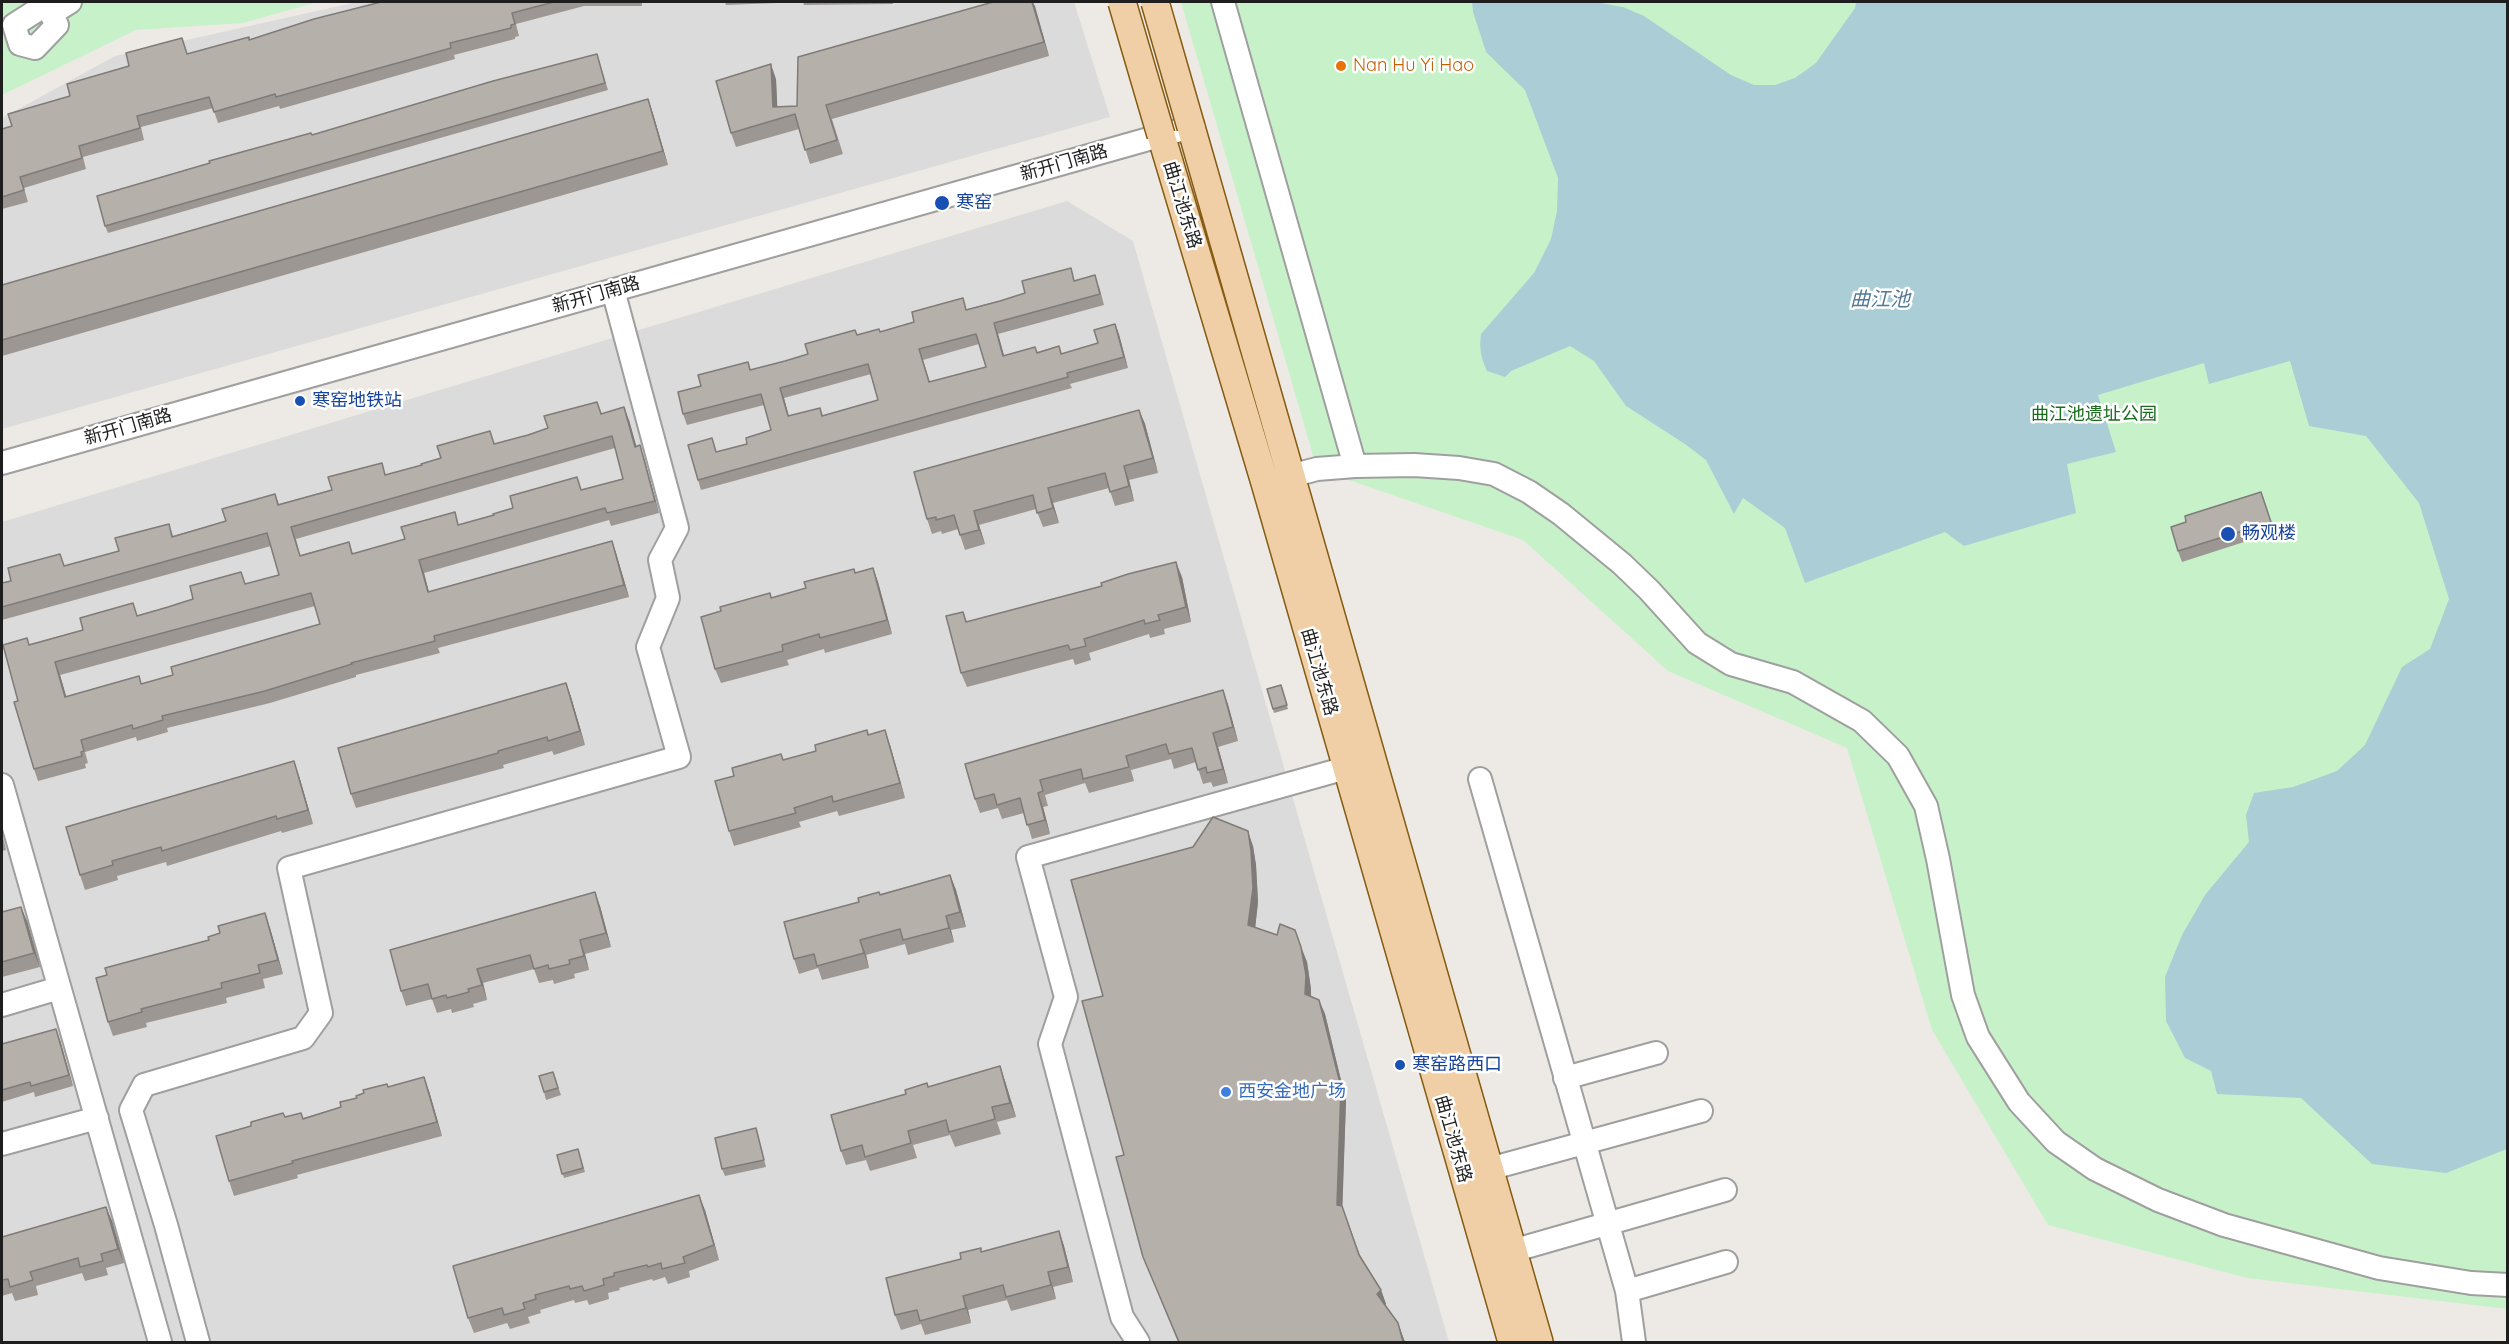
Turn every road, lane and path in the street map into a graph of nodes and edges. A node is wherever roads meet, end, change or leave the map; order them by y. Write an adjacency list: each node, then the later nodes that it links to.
1 (50, 2): 2 (street)
2 (70, 2)
3 (1122, 2): 7 (main road, 曲江池东路, bridge)
4 (1155, 2): 6 (main road, 曲江池东路, bridge)
5 (1223, 2): 10 (street)
6 (1191, 127): 7 (street, 新开门南路); 11 (main road, 曲江池东路)
7 (1161, 135): 8 (street, 新开门南路); 11 (main road, 曲江池东路)
8 (614, 290): 9 (street, 新开门南路); 31 (street)
9 (2, 463)
10 (1355, 466): 11 (street); 28 (street)
11 (1278, 479): 12 (main road, 曲江池东路); 23 (main road, 曲江池东路)
12 (1347, 768): 32 (street); 33 (main road, 曲江池东路)
13 (1480, 779): 18 (street)
14 (2, 785): 15 (street)
15 (59, 988): 16 (street); 20 (street)
16 (2, 1005)
17 (1656, 1053): 18 (street)
18 (1565, 1078): 21 (street)
19 (1701, 1111): 21 (street)
20 (97, 1118): 22 (street); 30 (street)
21 (1584, 1143): 23 (street); 25 (street)
22 (2, 1144)
23 (1489, 1169): 26 (main road, 曲江池东路)
24 (1725, 1190): 25 (street)
25 (1608, 1225): 26 (street); 29 (street)
26 (1512, 1251): 34 (main road, 曲江池东路)
27 (1726, 1262): 29 (street)
28 (2508, 1285)
29 (1627, 1291): 35 (street)
30 (160, 1342)
31 (198, 1342)
32 (1138, 1342)
33 (1512, 1342)
34 (1539, 1342)
35 (1634, 1342)

